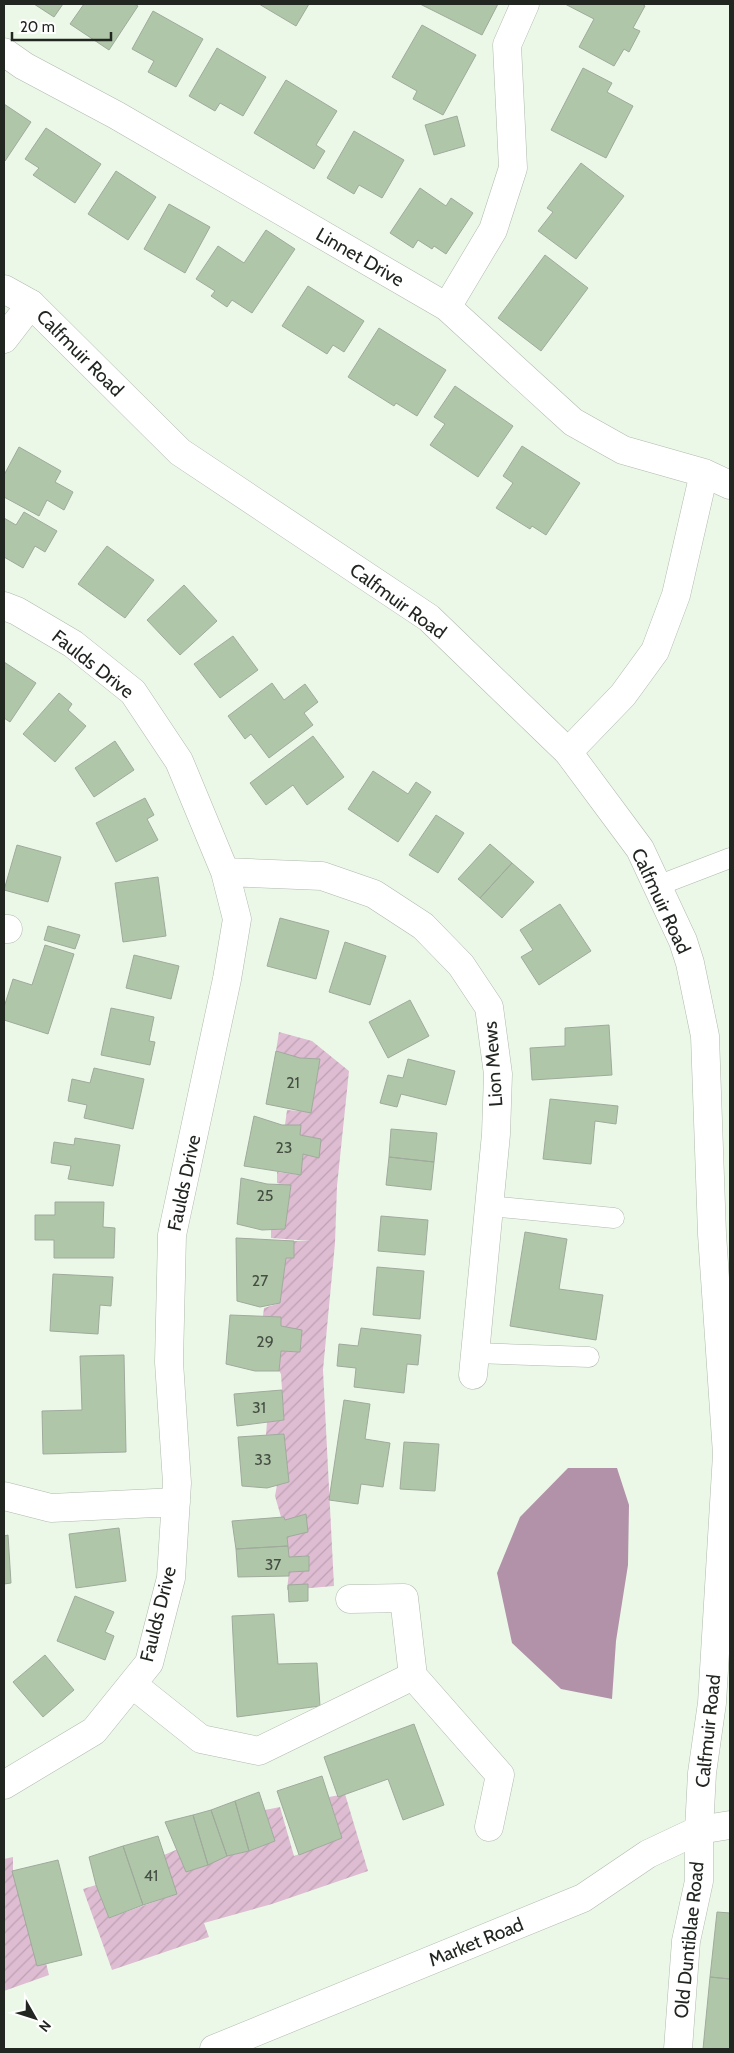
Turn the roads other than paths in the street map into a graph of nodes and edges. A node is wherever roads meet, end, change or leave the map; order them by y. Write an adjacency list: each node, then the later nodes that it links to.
1 (525, 4): 5 (street)
2 (4, 52): 5 (street, Linnet Drive)
3 (4, 288): 4 (street, Calfmuir Road)
4 (31, 304): 6 (street); 10 (street, Calfmuir Road)
5 (446, 308): 7 (street, Linnet Drive)
6 (4, 339)
7 (704, 473): 8 (street, Linnet Drive); 10 (street)
8 (730, 485)
9 (4, 606): 12 (street, Faulds Drive)
10 (568, 752): 13 (street, Calfmuir Road)
11 (730, 858): 13 (lane)
12 (225, 872): 14 (street, Lion Mews); 20 (street, Faulds Drive)
13 (657, 886): 18 (street, Calfmuir Road)
14 (489, 1206): 15 (lane); 17 (street, Lion Mews)
15 (614, 1218)
16 (589, 1358): 17 (lane)
17 (474, 1364)
18 (729, 1454): 27 (street, Calfmuir Road)
19 (4, 1496): 20 (street)
20 (176, 1502): 23 (street, Faulds Drive)
21 (350, 1599): 22 (street)
22 (413, 1676): 23 (street); 26 (street)
23 (132, 1684): 24 (street, Faulds Drive)
24 (4, 1785)
25 (730, 1825): 27 (street, Market Road)
26 (489, 1827)
27 (699, 1830): 28 (street, Market Road); 30 (street, Old Duntiblae Road)
28 (252, 2042): 29 (street, Market Road)
29 (214, 2049)
30 (678, 2049)

